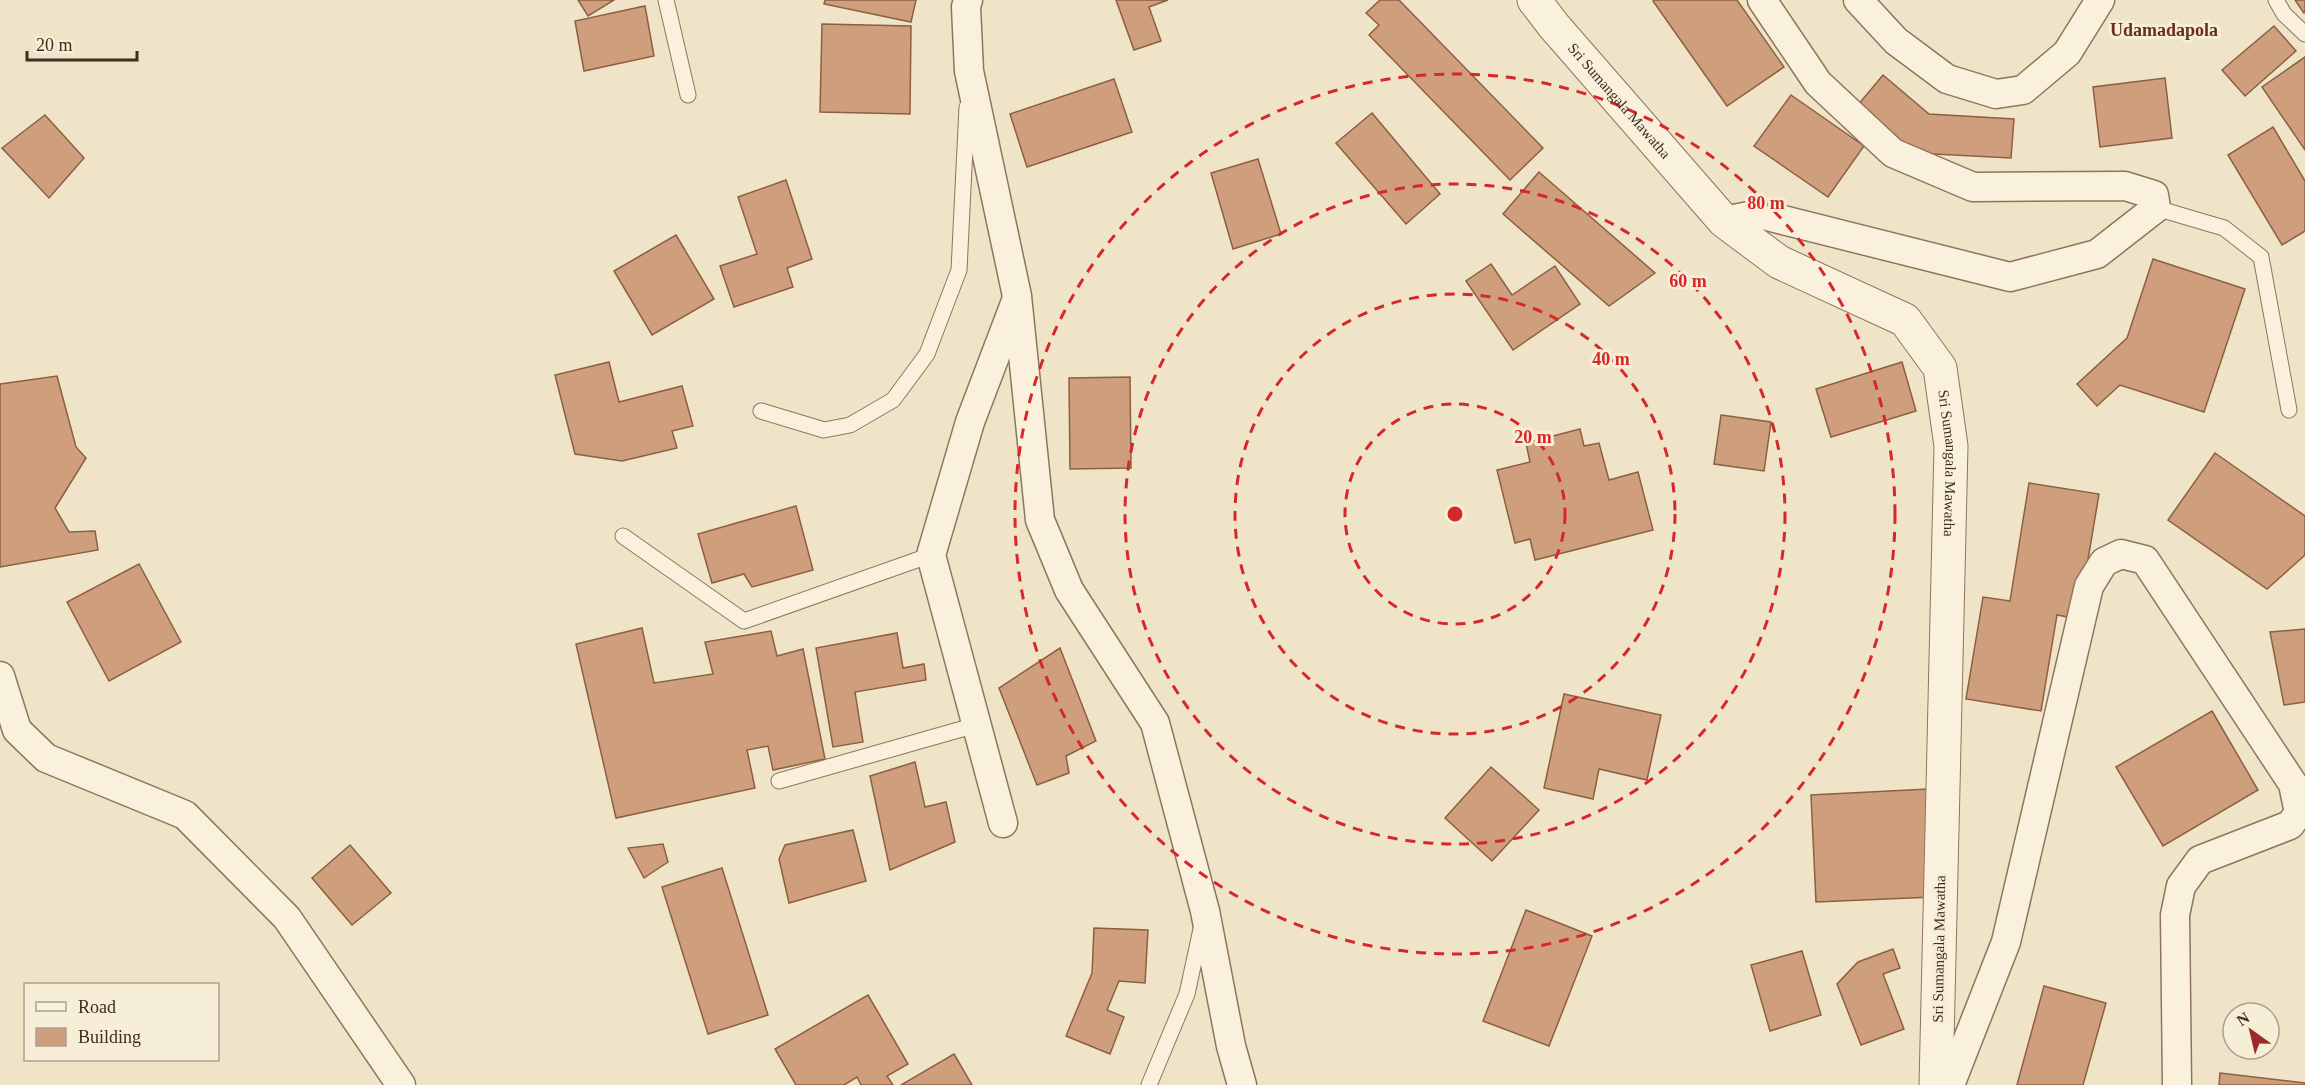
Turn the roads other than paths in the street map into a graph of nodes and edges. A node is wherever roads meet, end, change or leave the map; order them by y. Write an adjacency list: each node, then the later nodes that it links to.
1 (666, 0): 10 (lane)
2 (968, 0): 9 (street)
3 (1534, 0): 12 (street, Sri Sumangala Mawatha)
4 (1762, 0): 11 (street)
5 (1858, 0): 6 (street)
6 (2100, 0)
7 (2276, 0): 8 (lane)
8 (2305, 34)
9 (969, 71): 13 (street); 15 (lane)
10 (688, 95)
11 (2156, 208): 12 (street); 14 (lane)
12 (1724, 221): 26 (street, Sri Sumangala Mawatha)
13 (1017, 296): 17 (street); 22 (street)
14 (2289, 410)
15 (760, 411)
16 (623, 536): 17 (lane)
17 (931, 555): 19 (street)
18 (0, 676): 23 (street)
19 (976, 725): 20 (lane); 21 (street)
20 (779, 781)
21 (1003, 823)
22 (1205, 911): 24 (lane); 25 (street)
23 (401, 1085)
24 (1149, 1085)
25 (1242, 1085)
26 (1936, 1085)
27 (1950, 1085): 28 (street)
28 (2177, 1085)

